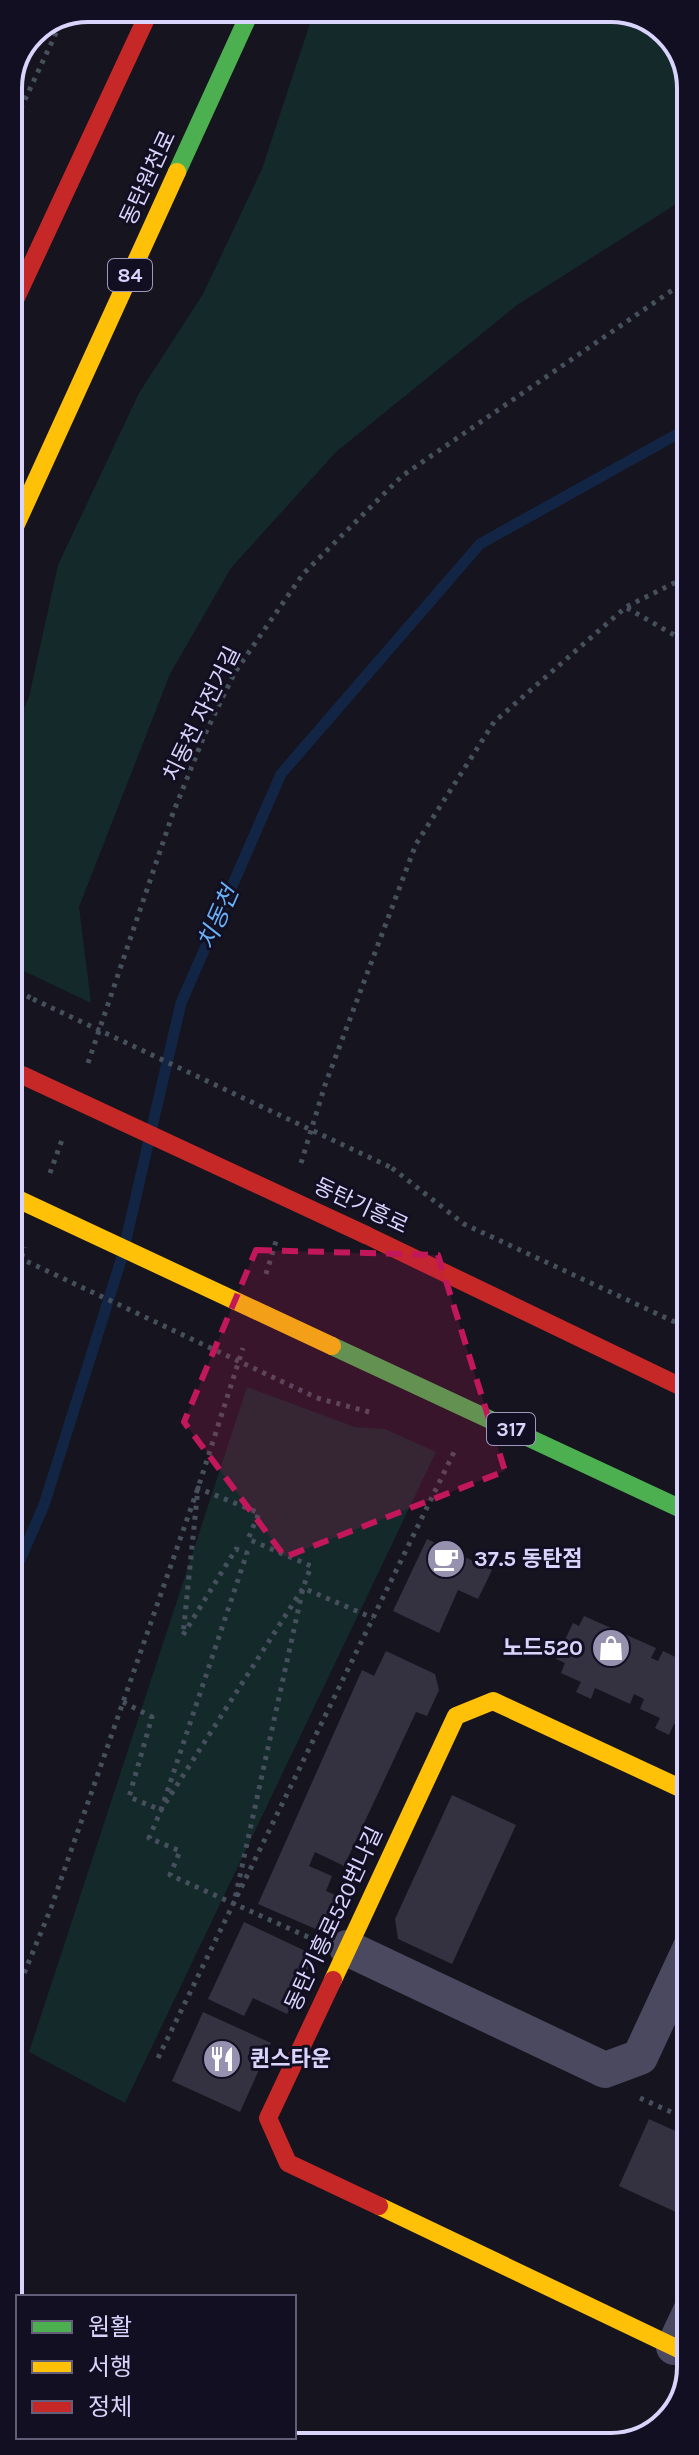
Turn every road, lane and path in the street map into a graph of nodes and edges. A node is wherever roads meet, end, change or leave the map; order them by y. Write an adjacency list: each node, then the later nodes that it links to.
1 (144, 22): 5 (main road)
2 (246, 22): 7 (main road, 동탄원천로 / 84)
3 (58, 29): 4 (path)
4 (22, 106)
5 (22, 285)
6 (677, 286): 12 (path, 치동천 자전거길)
7 (22, 511)
8 (677, 582): 9 (path)
9 (626, 607): 10 (path); 16 (path)
10 (677, 636)
11 (22, 994): 23 (path, bridge)
12 (86, 1069)
13 (22, 1075): 25 (main road, 동탄기흥로, bridge)
14 (65, 1130): 15 (path)
15 (50, 1175)
16 (296, 1176)
17 (22, 1201): 29 (main road, 317, bridge)
18 (29, 1235): 20 (path)
19 (278, 1237): 22 (path)
20 (22, 1256)
21 (22, 1259): 26 (path, bridge)
22 (263, 1283)
23 (677, 1323)
24 (244, 1344): 28 (path)
25 (677, 1385)
26 (317, 1398)
27 (457, 1446): 31 (path)
28 (198, 1488): 30 (path); 32 (path); 34 (path)
29 (677, 1507)
30 (303, 1588): 31 (path); 34 (path); 35 (path)
31 (373, 1618): 35 (path)
32 (123, 1702): 34 (path); 38 (path)
33 (677, 1786): 36 (main road, 동탄기흥로520번나길)
34 (161, 1810): 35 (path)
35 (234, 1903): 36 (path); 39 (path)
36 (347, 1948): 37 (street); 42 (main road, 동탄기흥로520번나길)
37 (677, 1977)
38 (22, 1978)
39 (158, 2058)
40 (640, 2098): 41 (path)
41 (677, 2115)
42 (677, 2348)

